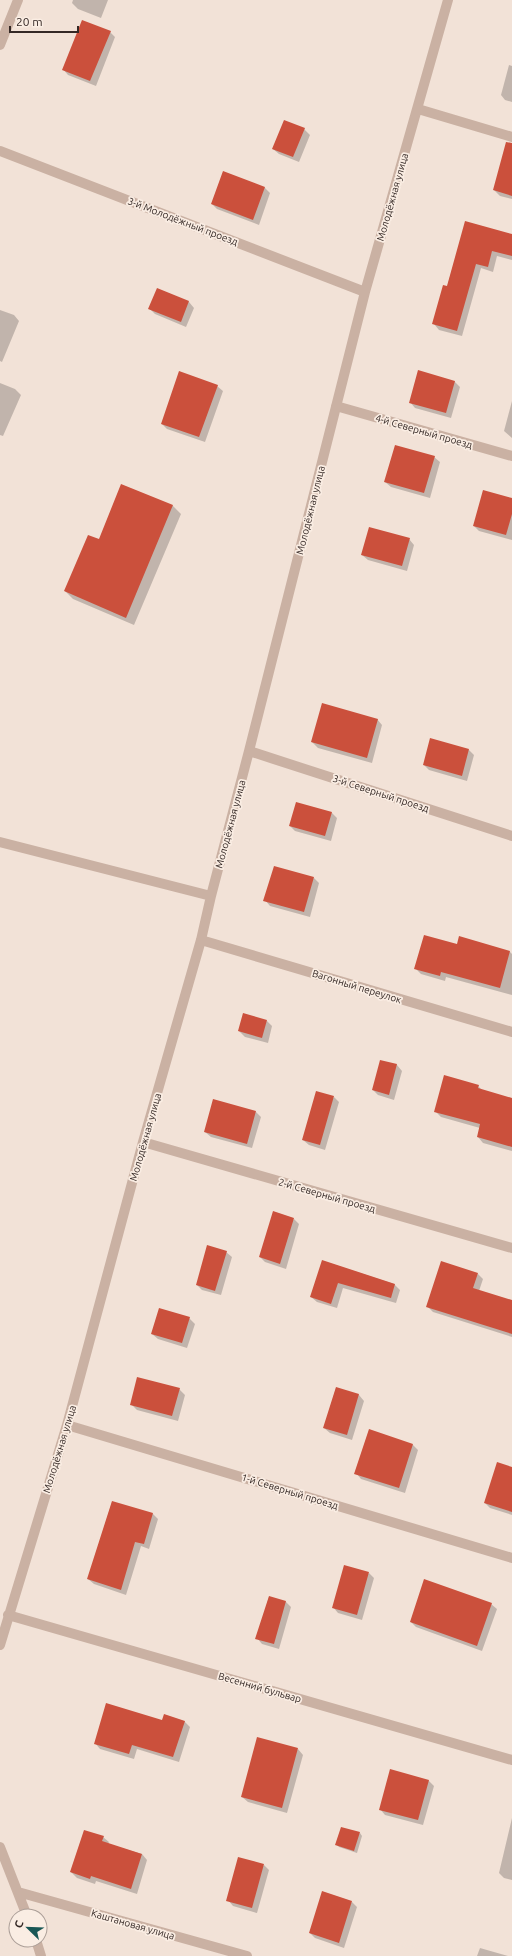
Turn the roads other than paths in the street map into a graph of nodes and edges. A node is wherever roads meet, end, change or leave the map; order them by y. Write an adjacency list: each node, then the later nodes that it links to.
1 (18, 0): 3 (street)
2 (448, 0): 4 (street, Молодёжная улица)
3 (0, 46)
4 (418, 109): 5 (street); 7 (street, Молодёжная улица)
5 (512, 137)
6 (0, 151): 7 (street, 3-й Молодёжный проезд)
7 (365, 292): 8 (street, Молодёжная улица)
8 (336, 406): 9 (street, 4-й Северный проезд); 10 (street, Молодёжная улица)
9 (512, 456)
10 (249, 751): 11 (street, 3-й Северный проезд); 13 (street, Молодёжная улица)
11 (512, 836)
12 (0, 842): 13 (street)
13 (211, 896): 14 (street, Молодёжная улица)
14 (201, 940): 15 (street, Вагонный переулок); 16 (street, Молодёжная улица)
15 (512, 1032)
16 (143, 1142): 17 (street, 2-й Северный проезд); 18 (street, Молодёжная улица)
17 (512, 1248)
18 (67, 1425): 19 (street, 1-й Северный проезд); 20 (street, Молодёжная улица)
19 (512, 1558)
20 (8, 1615): 21 (street, Молодёжная улица); 22 (street, Весенний бульвар)
21 (0, 1645)
22 (512, 1760)
23 (0, 1847): 24 (street)
24 (18, 1892): 25 (street); 26 (street, Каштановая улица)
25 (24, 1908)
26 (248, 1956)

